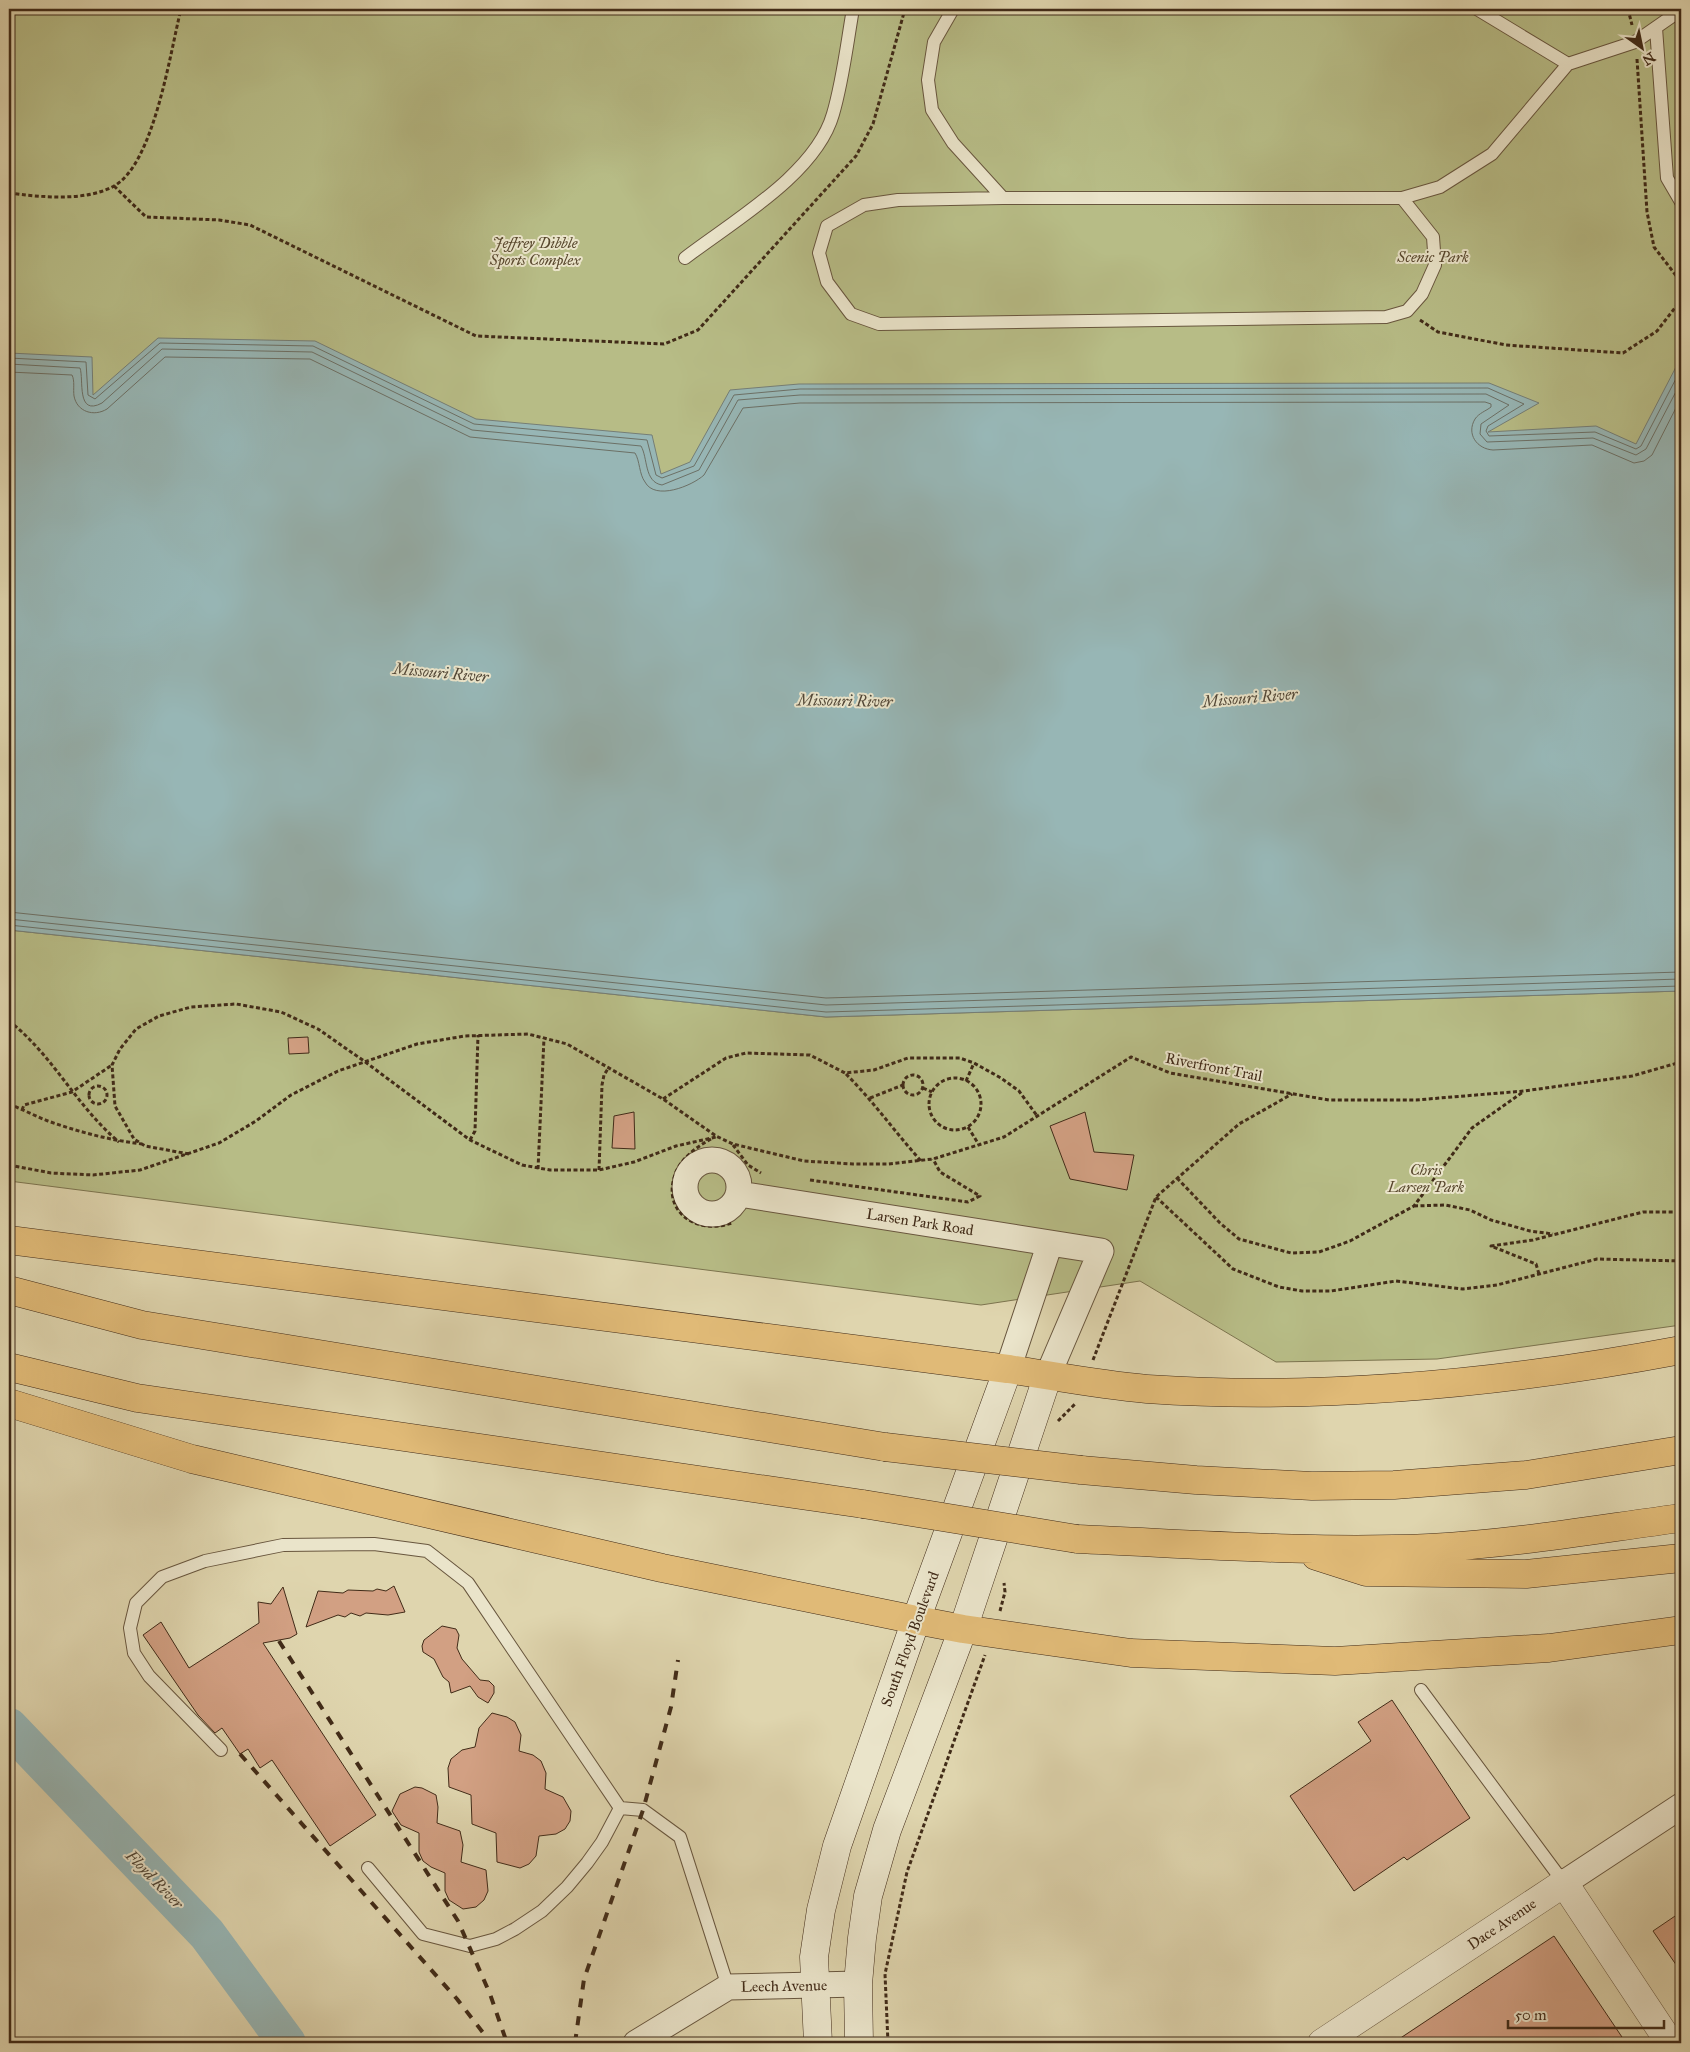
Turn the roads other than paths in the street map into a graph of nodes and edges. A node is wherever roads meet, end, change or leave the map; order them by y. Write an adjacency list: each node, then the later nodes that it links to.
1 (853, 9): 10 (lane)
2 (953, 9): 7 (lane)
3 (1477, 9): 6 (lane)
4 (1681, 10): 5 (lane)
5 (1656, 28): 6 (lane); 9 (lane)
6 (1568, 64): 8 (lane)
7 (1003, 198): 8 (lane); 8 (lane)
8 (1402, 198)
9 (1681, 202)
10 (685, 258)
11 (739, 1194): 13 (street, Larsen Park Road)
12 (9, 1240): 17 (main road)
13 (1050, 1243): 17 (street, South Floyd Boulevard); 18 (street, Larsen Park Road)
14 (9, 1290): 20 (main road, bridge)
15 (1681, 1350): 18 (main road)
16 (9, 1367): 22 (main road, bridge)
17 (1008, 1369): 18 (main road); 24 (main road, South Floyd Boulevard)
18 (1048, 1376): 25 (main road)
19 (9, 1403): 24 (main road)
20 (1681, 1450)
21 (1681, 1518): 22 (main road)
22 (1289, 1548): 23 (main road)
23 (1681, 1558)
24 (916, 1620): 25 (main road); 34 (main road, South Floyd Boulevard)
25 (963, 1629): 26 (main road); 33 (main road)
26 (1681, 1630)
27 (1421, 1690): 32 (lane)
28 (221, 1750): 30 (lane)
29 (1681, 1806): 32 (street, Dace Avenue)
30 (620, 1808): 31 (lane); 35 (lane)
31 (368, 1868)
32 (1564, 1883): 39 (main road, Dace Avenue); 40 (main road)
33 (858, 1984): 34 (street, Leech Avenue); 38 (main road)
34 (815, 1985): 35 (street, Leech Avenue); 37 (main road, South Floyd Boulevard)
35 (728, 1987): 36 (street, Leech Avenue)
36 (636, 2043)
37 (818, 2043)
38 (859, 2043)
39 (1322, 2043)
40 (1670, 2043)

